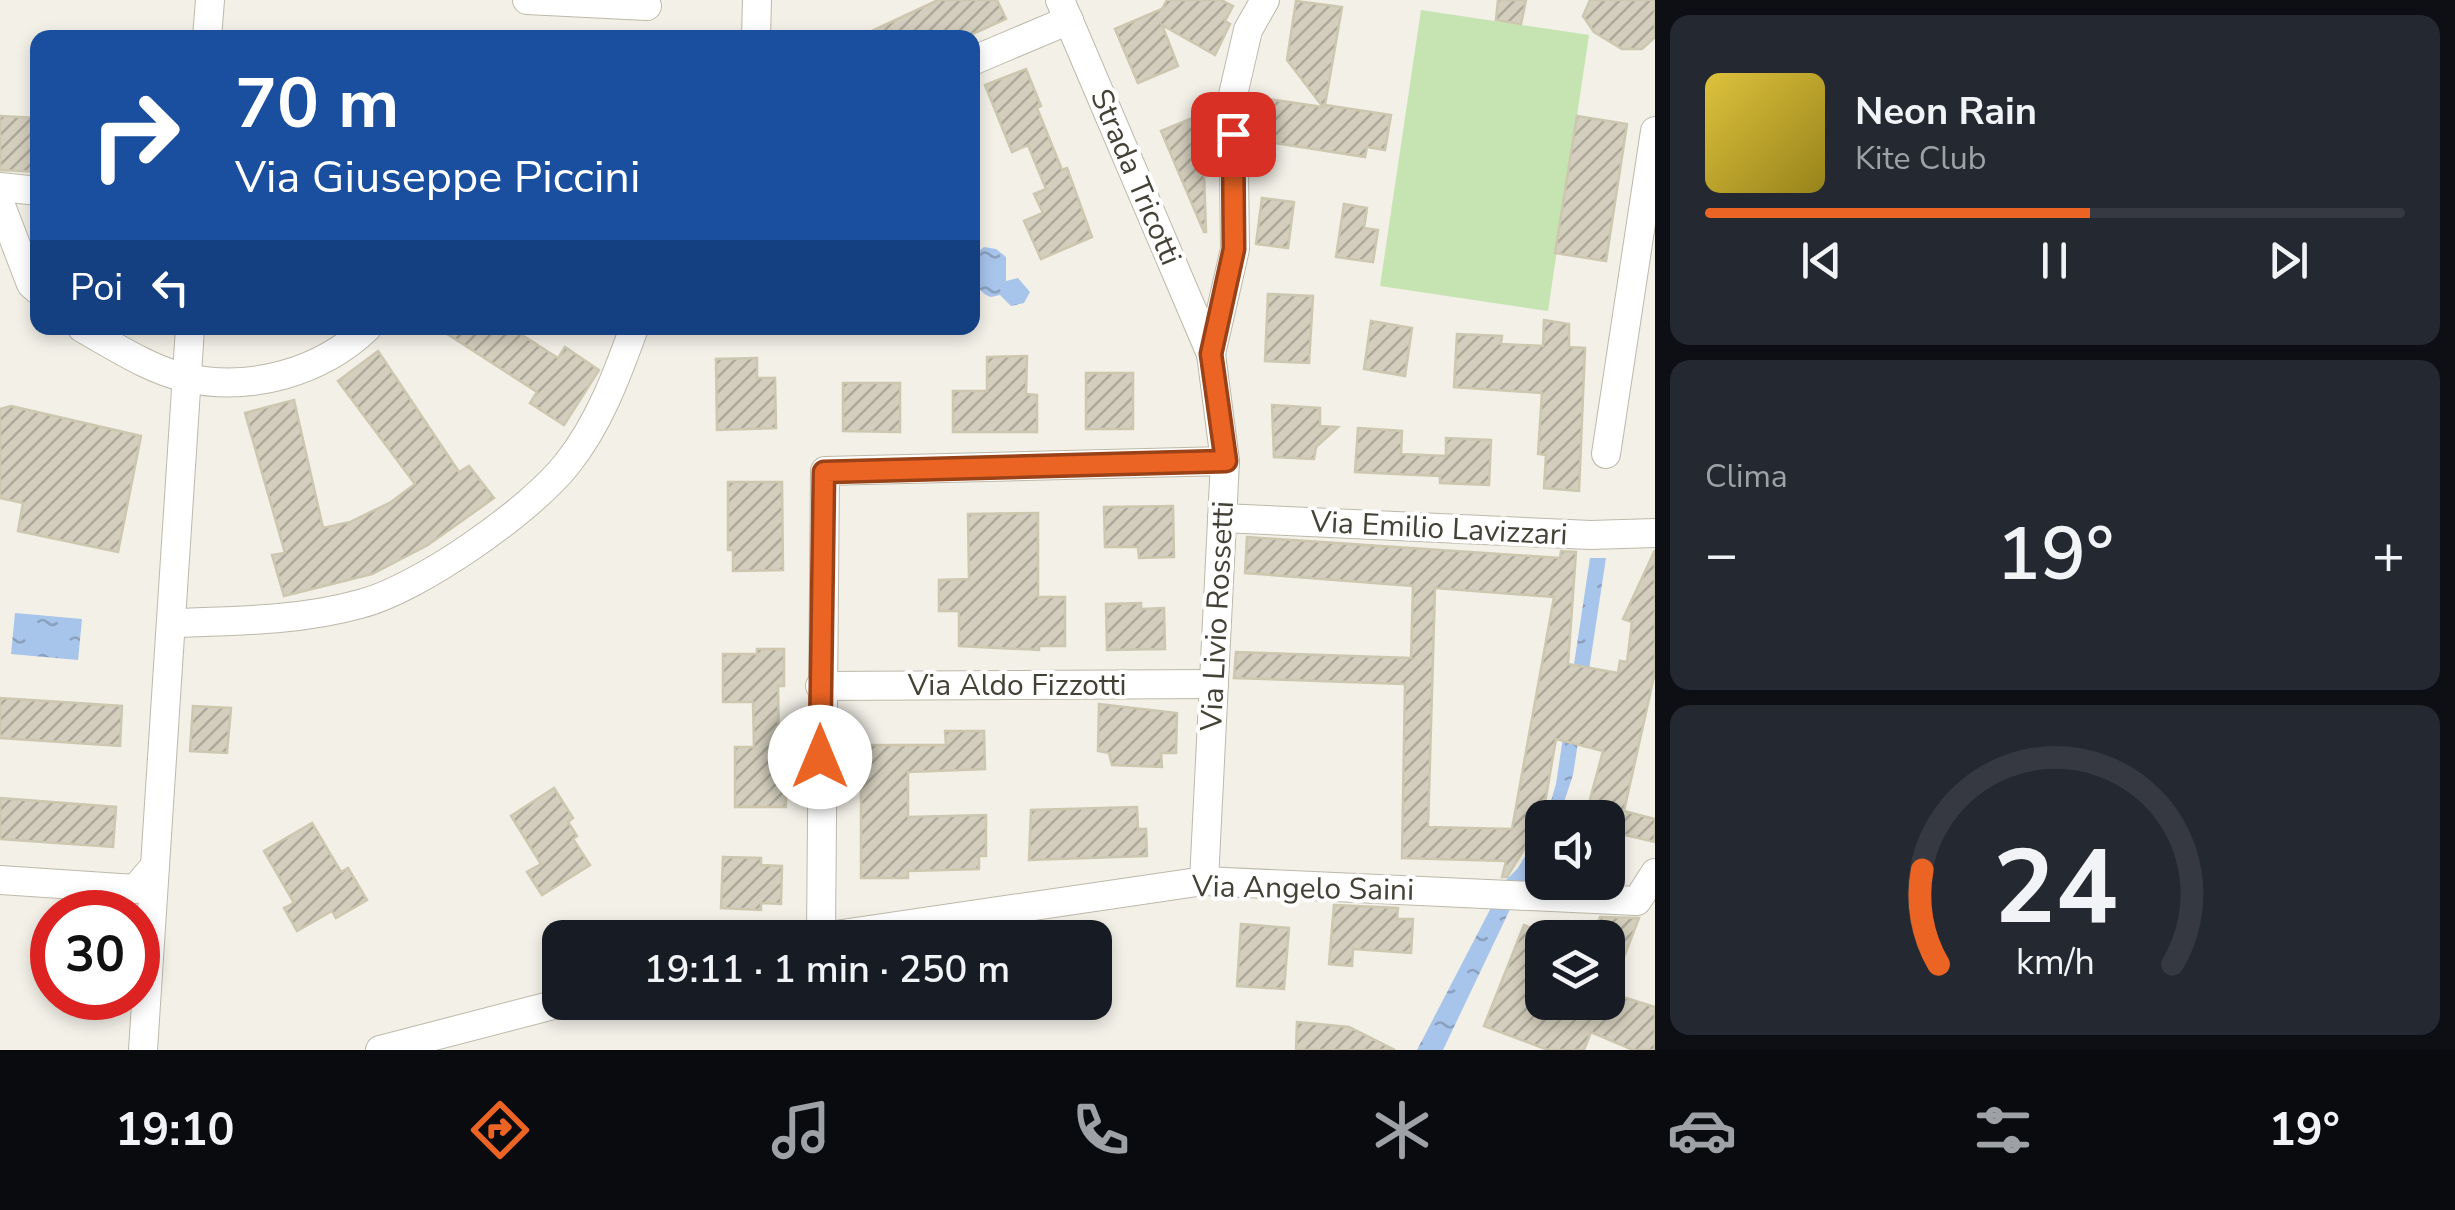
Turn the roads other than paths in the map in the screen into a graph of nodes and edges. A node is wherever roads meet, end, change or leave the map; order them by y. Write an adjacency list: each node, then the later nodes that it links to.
1 (210, 0): 7 (street)
2 (527, 0): 5 (street)
3 (757, 0): 8 (street)
4 (1265, 0): 19 (street, Via Livio Rossetti)
5 (647, 6)
6 (1065, 10): 9 (street); 19 (street, Strada Tricotti)
7 (208, 30)
8 (756, 30)
9 (980, 58)
10 (1655, 131): 21 (street)
11 (0, 187): 12 (street)
12 (30, 190)
13 (0, 203): 14 (street)
14 (30, 281)
15 (97, 335): 20 (street)
16 (190, 335): 20 (street)
17 (360, 335): 20 (street)
18 (631, 335): 25 (street)
19 (1211, 354): 22 (street, Via Livio Rossetti)
20 (187, 378): 25 (street)
21 (1606, 454)
22 (1226, 461): 23 (street, Via Livio Rossetti); 27 (street)
23 (1222, 518): 24 (street, Via Emilio Lavizzari); 26 (street, Via Livio Rossetti)
24 (1655, 532)
25 (171, 623): 28 (street)
26 (1214, 684): 27 (street, Via Aldo Fizzotti); 31 (street, Via Livio Rossetti)
27 (820, 686): 32 (street)
28 (155, 866): 30 (street); 35 (street)
29 (1655, 873): 31 (street, Via Angelo Saini)
30 (0, 880)
31 (1204, 881): 33 (street, Via Angelo Saini)
32 (818, 920)
33 (935, 920)
34 (542, 1008): 36 (street)
35 (143, 1050)
36 (380, 1050)

